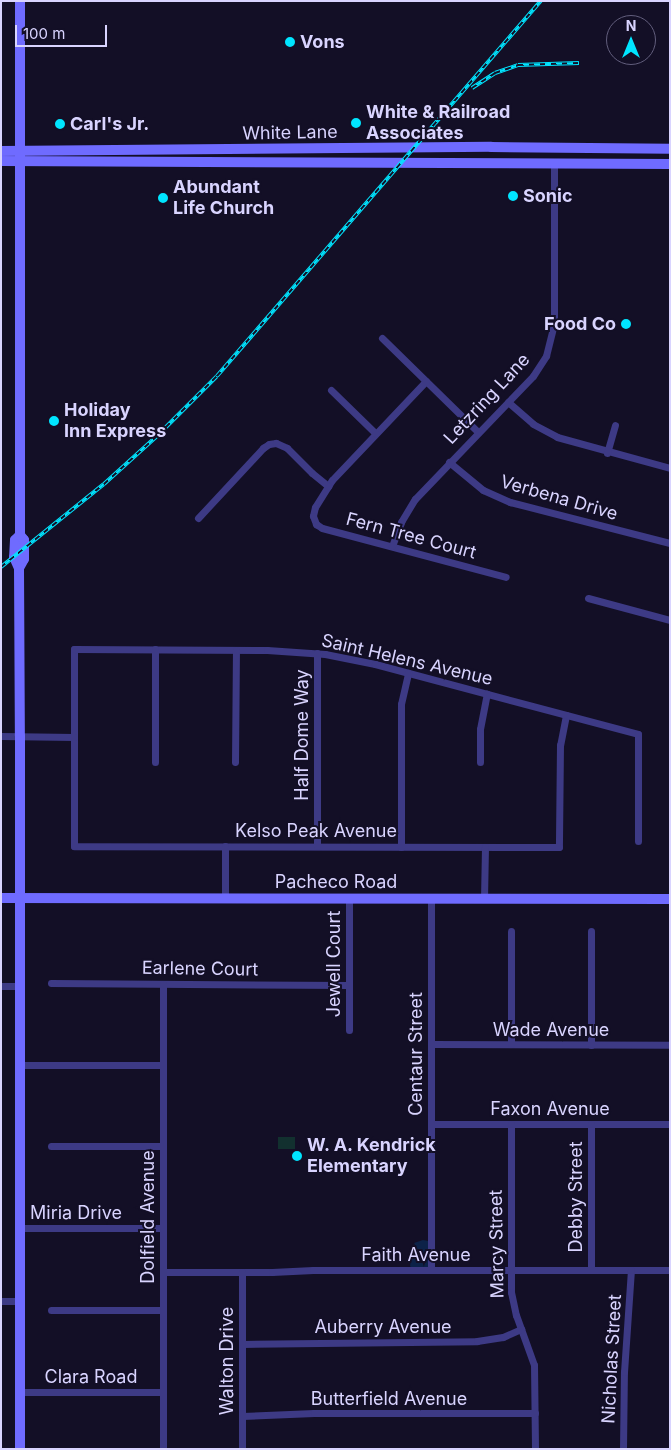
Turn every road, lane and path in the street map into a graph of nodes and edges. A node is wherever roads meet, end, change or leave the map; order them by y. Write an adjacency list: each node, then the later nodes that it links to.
1 (20, 1): 9 (street)
2 (491, 147): 3 (street, White Lane); 5 (street, White Lane); 12 (street)
3 (556, 147): 4 (street, White Lane); 13 (street)
4 (602, 147): 6 (street, White Lane); 14 (street)
5 (386, 148): 9 (street, White Lane); 11 (street)
6 (644, 148): 7 (street, White Lane); 15 (street)
7 (670, 149)
8 (1, 151): 9 (street, White Lane)
9 (20, 156): 10 (street, White Lane); 11 (street, White Lane); 41 (street)
10 (1, 162)
11 (347, 162): 12 (street, White Lane)
12 (426, 162): 13 (street, White Lane)
13 (492, 162): 14 (street, White Lane)
14 (554, 162): 15 (street, White Lane); 20 (street, Letzring Lane)
15 (604, 162): 16 (street, White Lane)
16 (670, 164)
17 (382, 338): 18 (street)
18 (426, 381): 22 (street); 23 (street)
19 (331, 390): 23 (street)
20 (508, 402): 22 (street, Letzring Lane); 24 (street)
21 (614, 425): 24 (street)
22 (478, 432): 25 (street, Letzring Lane)
23 (375, 433): 27 (street)
24 (607, 453): 26 (street)
25 (449, 462): 29 (street, Verbena Drive); 30 (street, Letzring Lane)
26 (670, 468)
27 (328, 486): 28 (street); 30 (street, Fern Tree Court)
28 (198, 518)
29 (670, 543)
30 (392, 546): 31 (street, Fern Tree Court)
31 (506, 577)
32 (588, 598): 33 (street)
33 (670, 620)
34 (155, 650): 35 (street, Saint Helens Avenue); 42 (street, Saint Helens Avenue); 43 (street)
35 (236, 650): 36 (street, Saint Helens Avenue); 44 (street)
36 (317, 653): 37 (street, Saint Helens Avenue); 48 (street, Half Dome Way)
37 (408, 673): 38 (street, Saint Helens Avenue); 49 (street)
38 (487, 694): 39 (street, Saint Helens Avenue); 45 (street)
39 (566, 715): 46 (street, Saint Helens Avenue); 50 (street, Kelso Peak Avenue)
40 (1, 736): 41 (street)
41 (20, 736): 42 (street); 52 (street)
42 (74, 737): 47 (street, Kelso Peak Avenue)
43 (155, 762)
44 (235, 762)
45 (480, 762)
46 (638, 841)
47 (225, 846): 48 (street, Kelso Peak Avenue); 53 (street)
48 (317, 846): 49 (street, Kelso Peak Avenue)
49 (400, 847): 50 (street, Kelso Peak Avenue)
50 (484, 847): 56 (street)
51 (1, 898): 52 (street, Pacheco Road)
52 (20, 898): 53 (street, Pacheco Road); 64 (street)
53 (225, 898): 54 (street, Pacheco Road)
54 (349, 898): 55 (street, Pacheco Road); 62 (street, Jewell Court)
55 (432, 899): 56 (street, Pacheco Road); 66 (street, Centaur Street)
56 (484, 899): 57 (street, Pacheco Road)
57 (670, 899)
58 (511, 931): 67 (street)
59 (591, 931): 68 (street)
60 (51, 983): 61 (street, Earlene Court)
61 (163, 984): 62 (street, Earlene Court); 71 (street, Dolfield Avenue)
62 (349, 985): 65 (street, Jewell Court)
63 (1, 986): 64 (street)
64 (20, 986): 70 (street)
65 (349, 1030)
66 (431, 1044): 67 (street, Wade Avenue); 72 (street, Centaur Street)
67 (511, 1044): 68 (street, Wade Avenue)
68 (591, 1045): 69 (street, Wade Avenue)
69 (670, 1045)
70 (20, 1065): 71 (street); 78 (street)
71 (163, 1065): 77 (street, Dolfield Avenue)
72 (431, 1124): 73 (street, Faxon Avenue); 80 (street, Centaur Street)
73 (511, 1124): 74 (street, Faxon Avenue); 81 (street, Marcy Street)
74 (591, 1124): 75 (street, Faxon Avenue); 82 (street, Debby Street)
75 (670, 1124)
76 (51, 1146): 77 (street)
77 (163, 1146): 79 (street, Dolfield Avenue)
78 (20, 1228): 79 (street, Miria Drive); 88 (street)
79 (163, 1228): 85 (street, Dolfield Avenue)
80 (431, 1270): 81 (street, Faith Avenue); 86 (street, Faith Avenue)
81 (511, 1270): 82 (street, Faith Avenue); 91 (street, Marcy Street)
82 (591, 1270): 83 (street, Faith Avenue)
83 (631, 1270): 84 (street, Faith Avenue); 101 (street, Nicholas Street)
84 (670, 1270)
85 (163, 1272): 86 (street, Faith Avenue); 90 (street, Dolfield Avenue)
86 (242, 1272): 92 (street, Walton Drive)
87 (1, 1301): 88 (street)
88 (20, 1301): 93 (street)
89 (51, 1310): 90 (street)
90 (163, 1310): 94 (street, Dolfield Avenue)
91 (521, 1329): 92 (street, Auberry Avenue); 95 (street, Marcy Street)
92 (242, 1344): 96 (street, Walton Drive)
93 (20, 1392): 94 (street, Clara Road); 97 (street)
94 (163, 1392): 98 (street, Dolfield Avenue)
95 (536, 1413): 96 (street, Butterfield Avenue); 100 (street, Marcy Street)
96 (242, 1416): 99 (street, Walton Drive)
97 (20, 1449)
98 (163, 1449)
99 (242, 1449)
100 (535, 1449)
101 (623, 1449)

